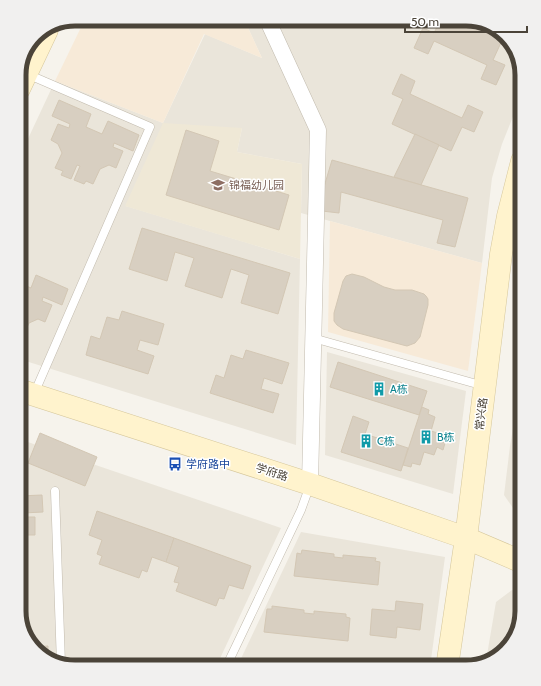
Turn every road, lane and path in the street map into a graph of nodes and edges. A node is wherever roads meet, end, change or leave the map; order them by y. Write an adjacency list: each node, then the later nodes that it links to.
1 (270, 26): 6 (street)
2 (44, 37): 3 (main road)
3 (26, 76)
4 (26, 83): 8 (lane)
5 (515, 189): 7 (main road, 常兴路)
6 (313, 338): 7 (lane); 9 (street)
7 (484, 386): 11 (main road, 常兴路)
8 (27, 393): 9 (main road, 学府路)
9 (310, 484): 11 (main road, 学府路); 14 (lane)
10 (55, 491): 13 (lane)
11 (466, 538): 12 (main road, 学府路); 15 (main road, 常兴路)
12 (515, 559)
13 (61, 658)
14 (229, 660)
15 (448, 660)

